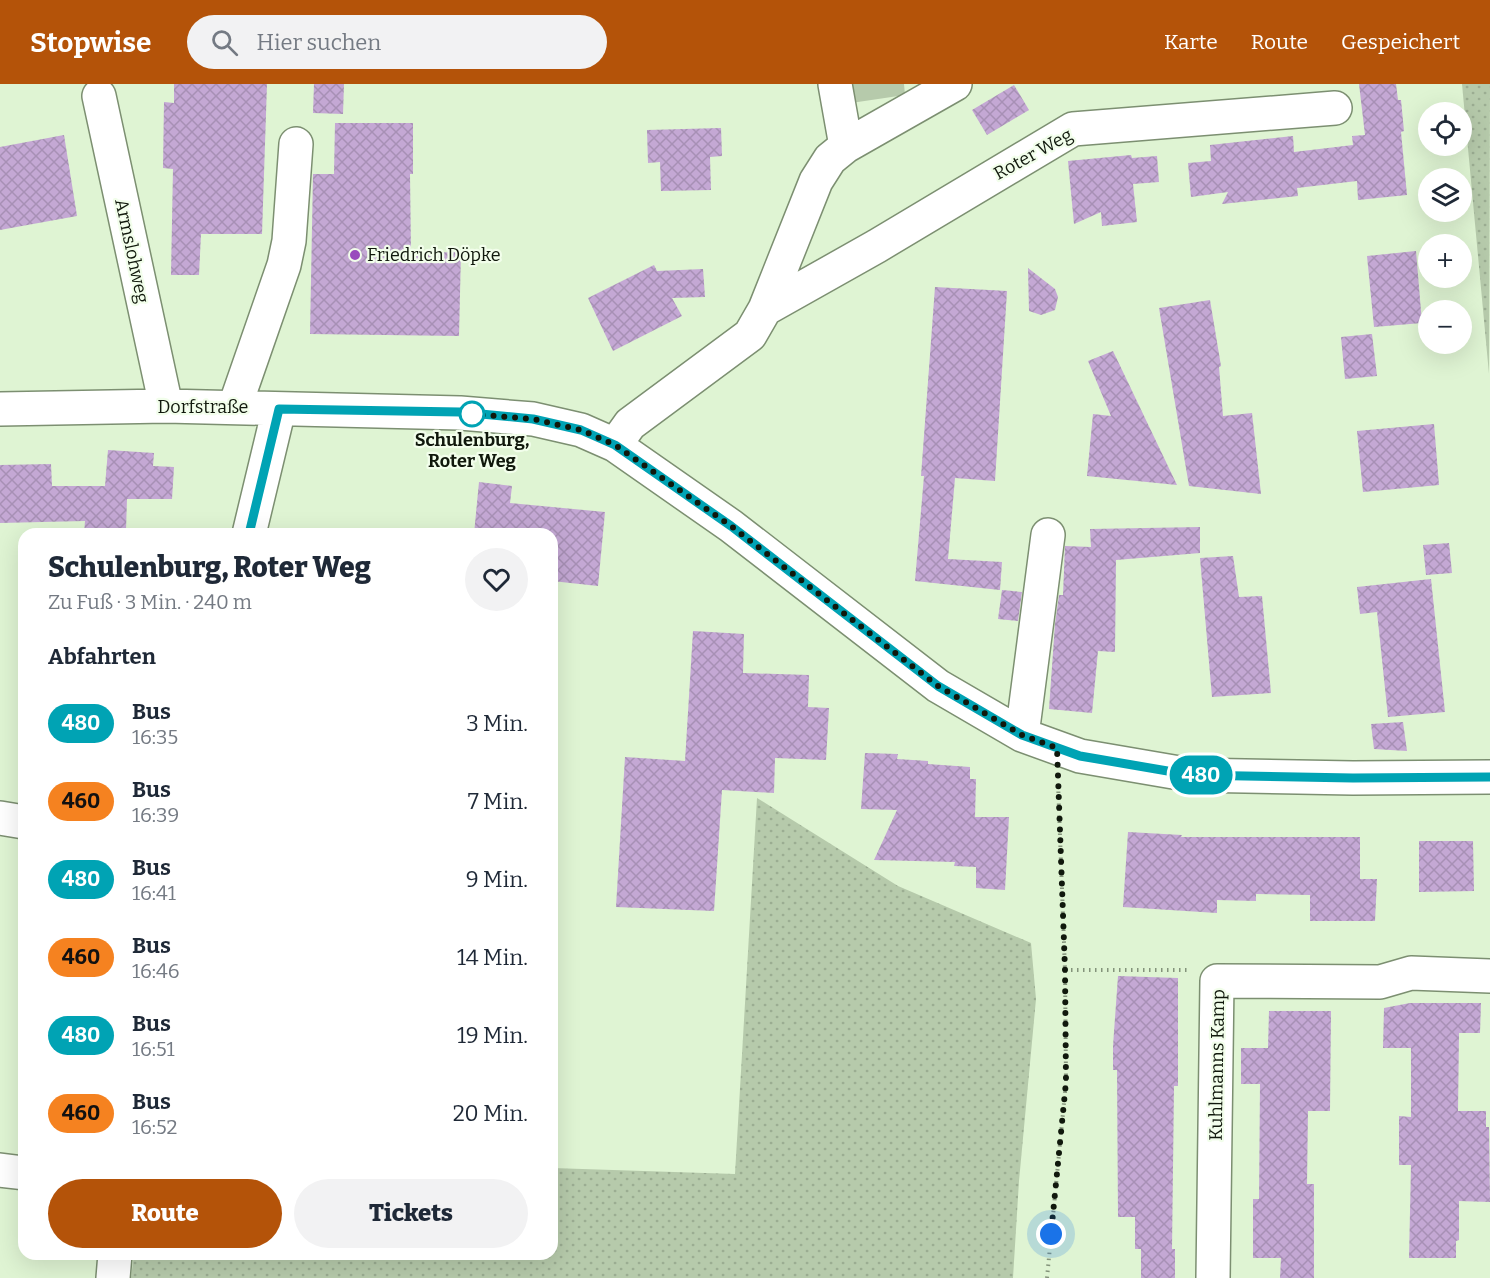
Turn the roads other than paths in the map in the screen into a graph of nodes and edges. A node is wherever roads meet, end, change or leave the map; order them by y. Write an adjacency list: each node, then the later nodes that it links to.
1 (835, 84): 6 (street)
2 (955, 84): 6 (street)
3 (99, 96): 8 (street, Armslohweg)
4 (1335, 108): 7 (street, Roter Weg)
5 (296, 144): 9 (street)
6 (846, 146): 7 (street)
7 (765, 309): 12 (street)
8 (166, 406): 9 (street, Dorfstraße); 10 (street, Dorfstraße)
9 (235, 406): 11 (street, Dorfstraße)
10 (0, 409)
11 (279, 409): 12 (street, Dorfstraße); 13 (street)
12 (615, 445): 15 (street, Dorfstraße)
13 (250, 528)
14 (1048, 535): 15 (street)
15 (1022, 735): 16 (street, Dorfstraße)
16 (1490, 777)
17 (0, 818): 18 (street)
18 (18, 821)
19 (1490, 976): 24 (street, Kuhlmanns Kamp)
20 (0, 1170): 21 (street)
21 (18, 1172)
22 (114, 1260): 23 (street)
23 (113, 1278)
24 (1213, 1278)

